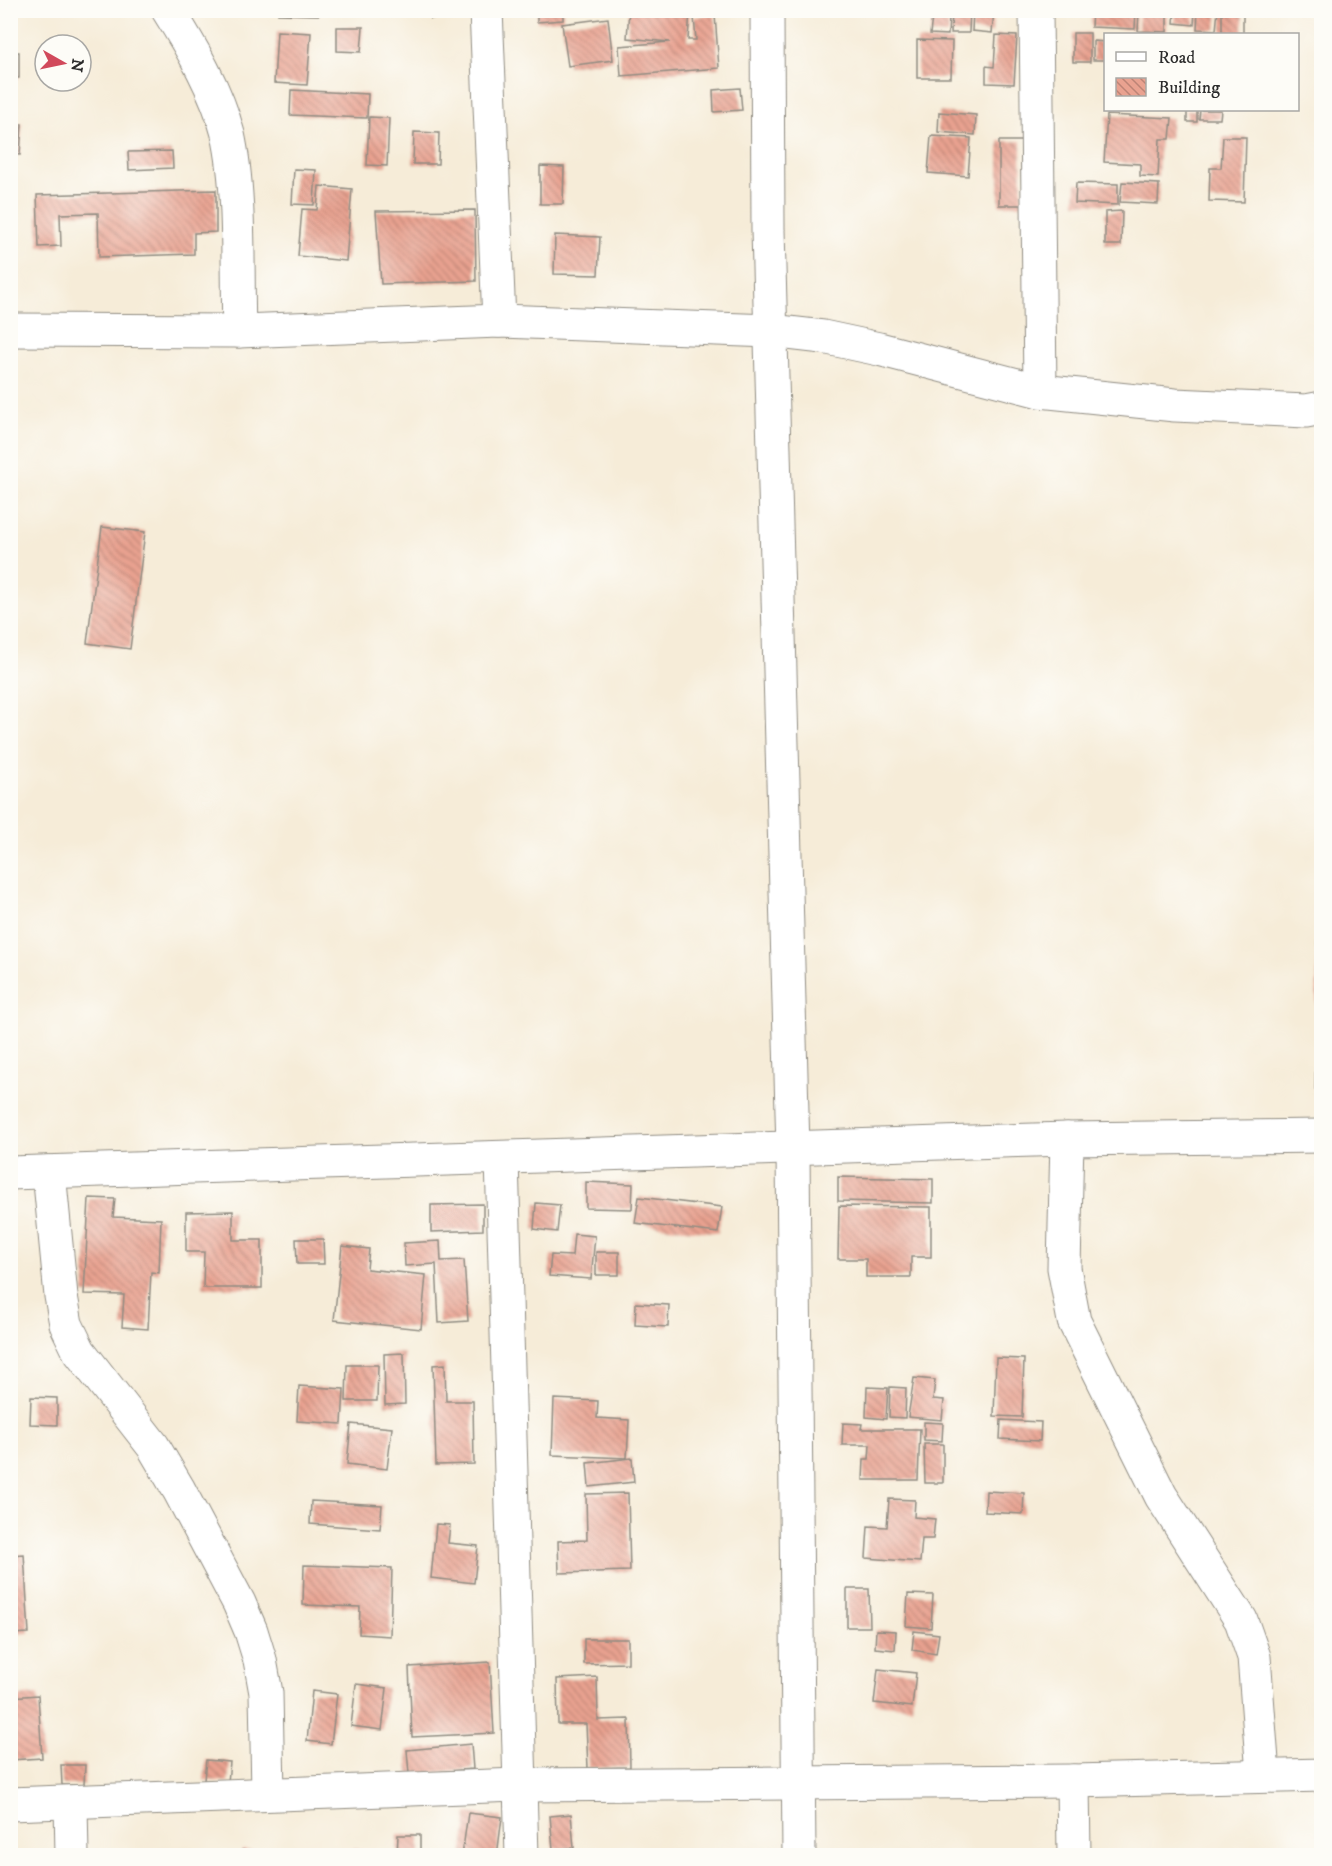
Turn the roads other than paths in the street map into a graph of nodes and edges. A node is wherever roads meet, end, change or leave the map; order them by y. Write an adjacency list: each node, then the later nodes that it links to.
1 (168, 10): 7 (street)
2 (486, 10): 5 (street)
3 (767, 10): 8 (street)
4 (1036, 10): 9 (street)
5 (499, 321): 7 (street); 8 (street)
6 (10, 330): 7 (street)
7 (239, 331)
8 (771, 331): 9 (street); 13 (street)
9 (1040, 391): 10 (street)
10 (1322, 408)
11 (1322, 1136): 12 (street)
12 (1067, 1139): 13 (street); 17 (street)
13 (793, 1149): 14 (street); 20 (street)
14 (502, 1159): 15 (street); 21 (street)
15 (49, 1172): 16 (street); 22 (street)
16 (10, 1173)
17 (1263, 1774): 18 (street); 19 (street)
18 (1322, 1775)
19 (1073, 1781): 20 (street); 28 (street)
20 (797, 1783): 21 (street); 27 (street)
21 (520, 1785): 22 (street); 26 (street)
22 (268, 1793): 24 (street)
23 (10, 1804): 24 (street)
24 (70, 1804): 25 (street)
25 (72, 1856)
26 (522, 1856)
27 (799, 1856)
28 (1074, 1856)

